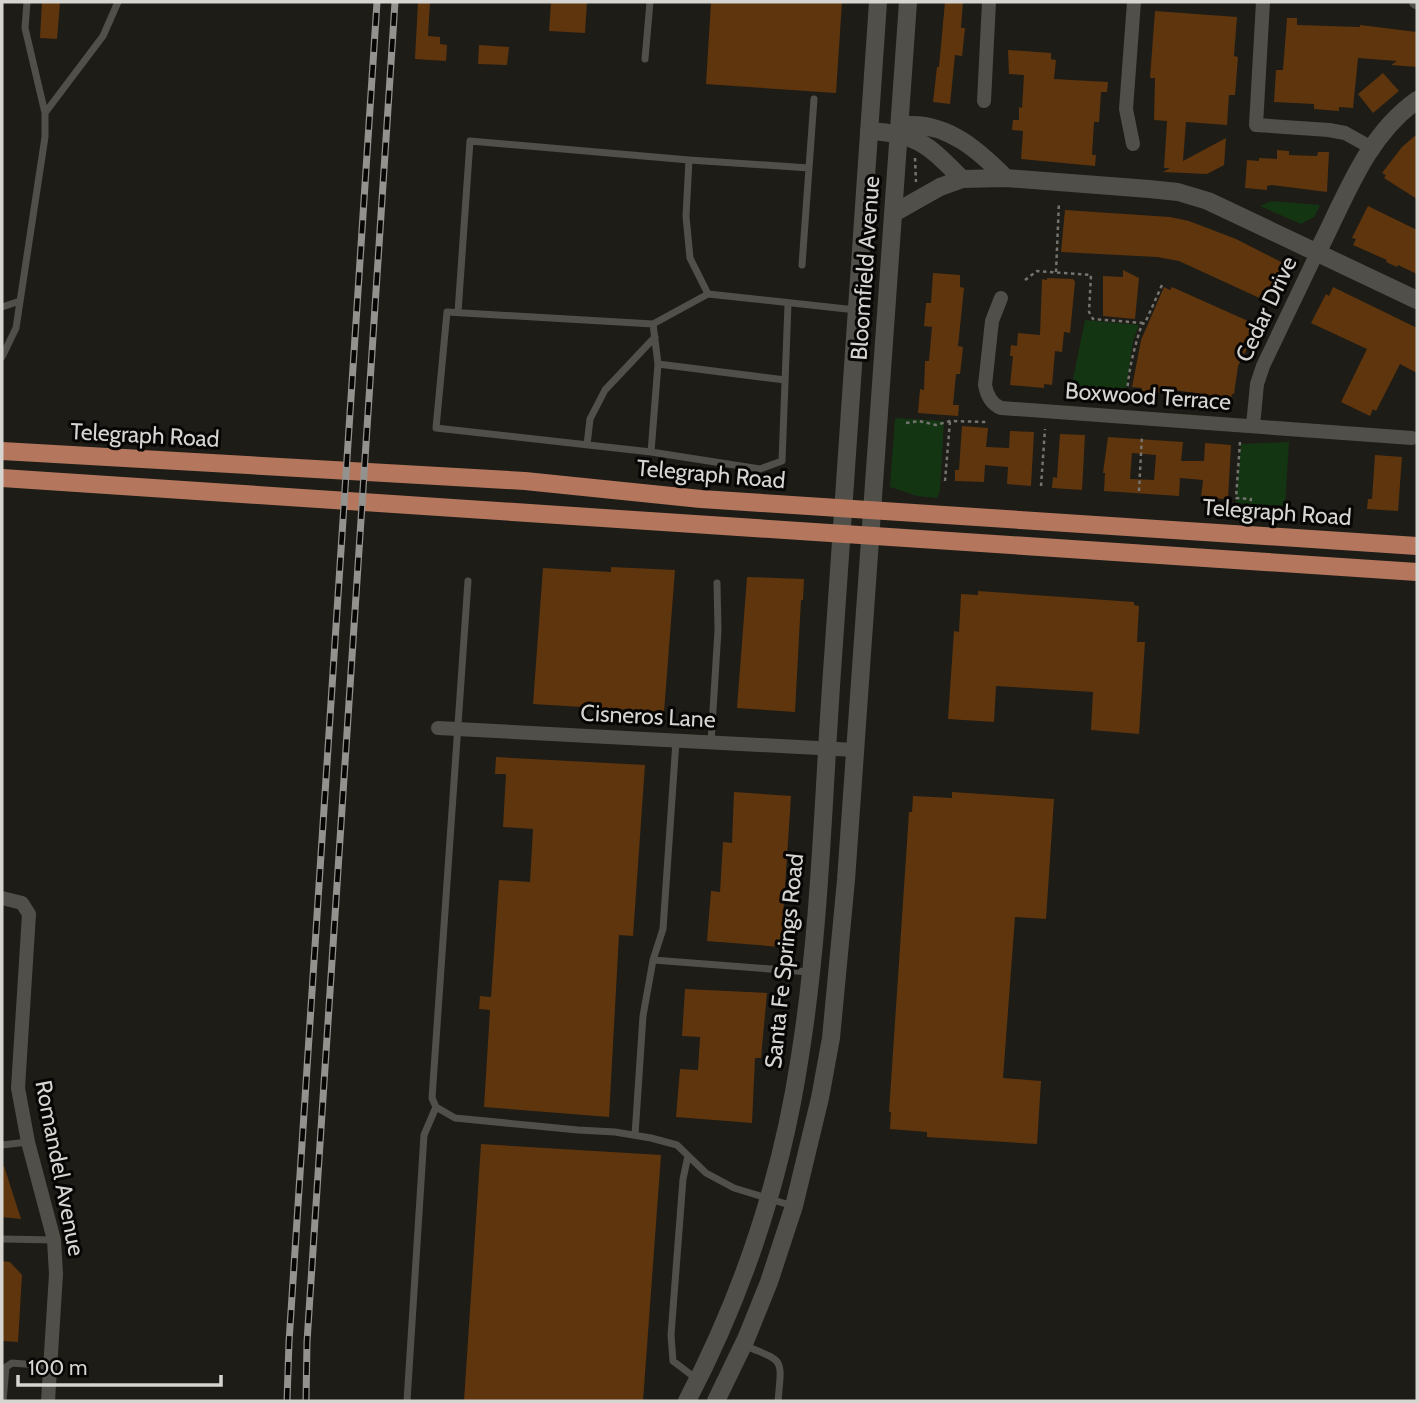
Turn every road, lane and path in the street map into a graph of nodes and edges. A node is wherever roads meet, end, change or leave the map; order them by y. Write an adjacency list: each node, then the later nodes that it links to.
1 (27, 2): 13 (lane)
2 (118, 2): 13 (lane)
3 (650, 2): 9 (lane)
4 (878, 2): 14 (main road, Bloomfield Avenue)
5 (908, 2): 15 (main road, Bloomfield Avenue)
6 (989, 2): 12 (street)
7 (1134, 2): 16 (street)
8 (1262, 2): 17 (street)
9 (645, 59)
10 (814, 99): 20 (lane)
11 (1417, 100): 17 (main road)
12 (985, 101)
13 (45, 113): 36 (lane)
14 (869, 131): 15 (main road); 39 (main road, Bloomfield Avenue)
15 (899, 133): 21 (main road); 22 (main road); 25 (main road, Bloomfield Avenue)
16 (1133, 144)
17 (1372, 148): 26 (main road)
18 (915, 157): 23 (path)
19 (689, 160): 20 (lane); 33 (lane); 40 (lane)
20 (809, 168): 29 (lane)
21 (1006, 178): 22 (main road); 26 (main road)
22 (962, 179): 25 (main road)
23 (917, 189)
24 (1059, 202): 27 (path)
25 (894, 213): 65 (main road, Bloomfield Avenue)
26 (1317, 253): 35 (main road); 51 (street, Cedar Drive)
27 (1056, 260): 28 (path); 30 (path)
28 (1065, 260)
29 (802, 265)
30 (1056, 272): 31 (path); 41 (path)
31 (1025, 280)
32 (1162, 285): 41 (path)
33 (708, 294): 37 (lane); 42 (lane)
34 (1001, 298): 51 (street, Boxwood Terrace)
35 (1417, 300)
36 (20, 301): 38 (lane); 44 (lane)
37 (788, 304): 39 (lane); 46 (lane)
38 (2, 307)
39 (857, 310): 64 (main road, Bloomfield Avenue)
40 (458, 312): 42 (lane); 56 (lane)
41 (1143, 323): 47 (path)
42 (653, 324): 43 (lane)
43 (655, 337): 45 (lane); 56 (lane)
44 (2, 357)
45 (658, 365): 46 (lane); 58 (lane)
46 (785, 380): 58 (lane)
47 (1127, 400)
48 (950, 421): 49 (path); 50 (path); 60 (path)
49 (986, 422)
50 (906, 423)
51 (1253, 426): 54 (street, Boxwood Terrace)
52 (1045, 429): 61 (path)
53 (1142, 435): 62 (path)
54 (1412, 438)
55 (1240, 442): 63 (path)
56 (587, 445): 58 (lane)
57 (2, 451): 64 (main road, Telegraph Road)
58 (651, 452)
59 (2, 478): 66 (main road)
60 (945, 481)
61 (1041, 486)
62 (1139, 491)
63 (1250, 504)
64 (843, 509): 65 (main road, Telegraph Road); 66 (main road, Santa Fe Springs Road)
65 (873, 511): 67 (main road, Bloomfield Avenue); 68 (main road, Telegraph Road)
66 (841, 535): 67 (main road); 76 (main road, Santa Fe Springs Road)
67 (871, 537): 69 (main road); 77 (main road)
68 (1417, 546)
69 (1417, 572)
70 (468, 582): 73 (lane)
71 (717, 583): 75 (lane)
72 (438, 728): 73 (street, Cisneros Lane)
73 (458, 729): 74 (street, Cisneros Lane); 81 (lane)
74 (676, 741): 75 (street, Cisneros Lane); 79 (lane)
75 (711, 743): 76 (street, Cisneros Lane)
76 (826, 749): 77 (street, Cisneros Lane); 80 (main road, Santa Fe Springs Road)
77 (855, 750): 87 (main road)
78 (2, 898): 83 (street, Romandel Avenue)
79 (653, 960): 80 (lane); 82 (lane)
80 (811, 972): 86 (main road, Santa Fe Springs Road)
81 (436, 1107): 82 (lane); 95 (lane)
82 (635, 1135): 85 (lane)
83 (28, 1142): 84 (lane); 89 (street, Romandel Avenue)
84 (2, 1145)
85 (688, 1156): 86 (lane); 92 (lane)
86 (769, 1196): 87 (lane); 92 (main road, Santa Fe Springs Road)
87 (794, 1206): 90 (main road)
88 (2, 1239): 89 (lane)
89 (54, 1240): 91 (street, Romandel Avenue)
90 (743, 1345): 97 (main road); 98 (lane)
91 (50, 1366): 93 (lane); 94 (street, Romandel Avenue)
92 (698, 1380): 96 (main road, Santa Fe Springs Road)
93 (3, 1401)
94 (48, 1401)
95 (407, 1401)
96 (687, 1401)
97 (716, 1401)
98 (778, 1401)

